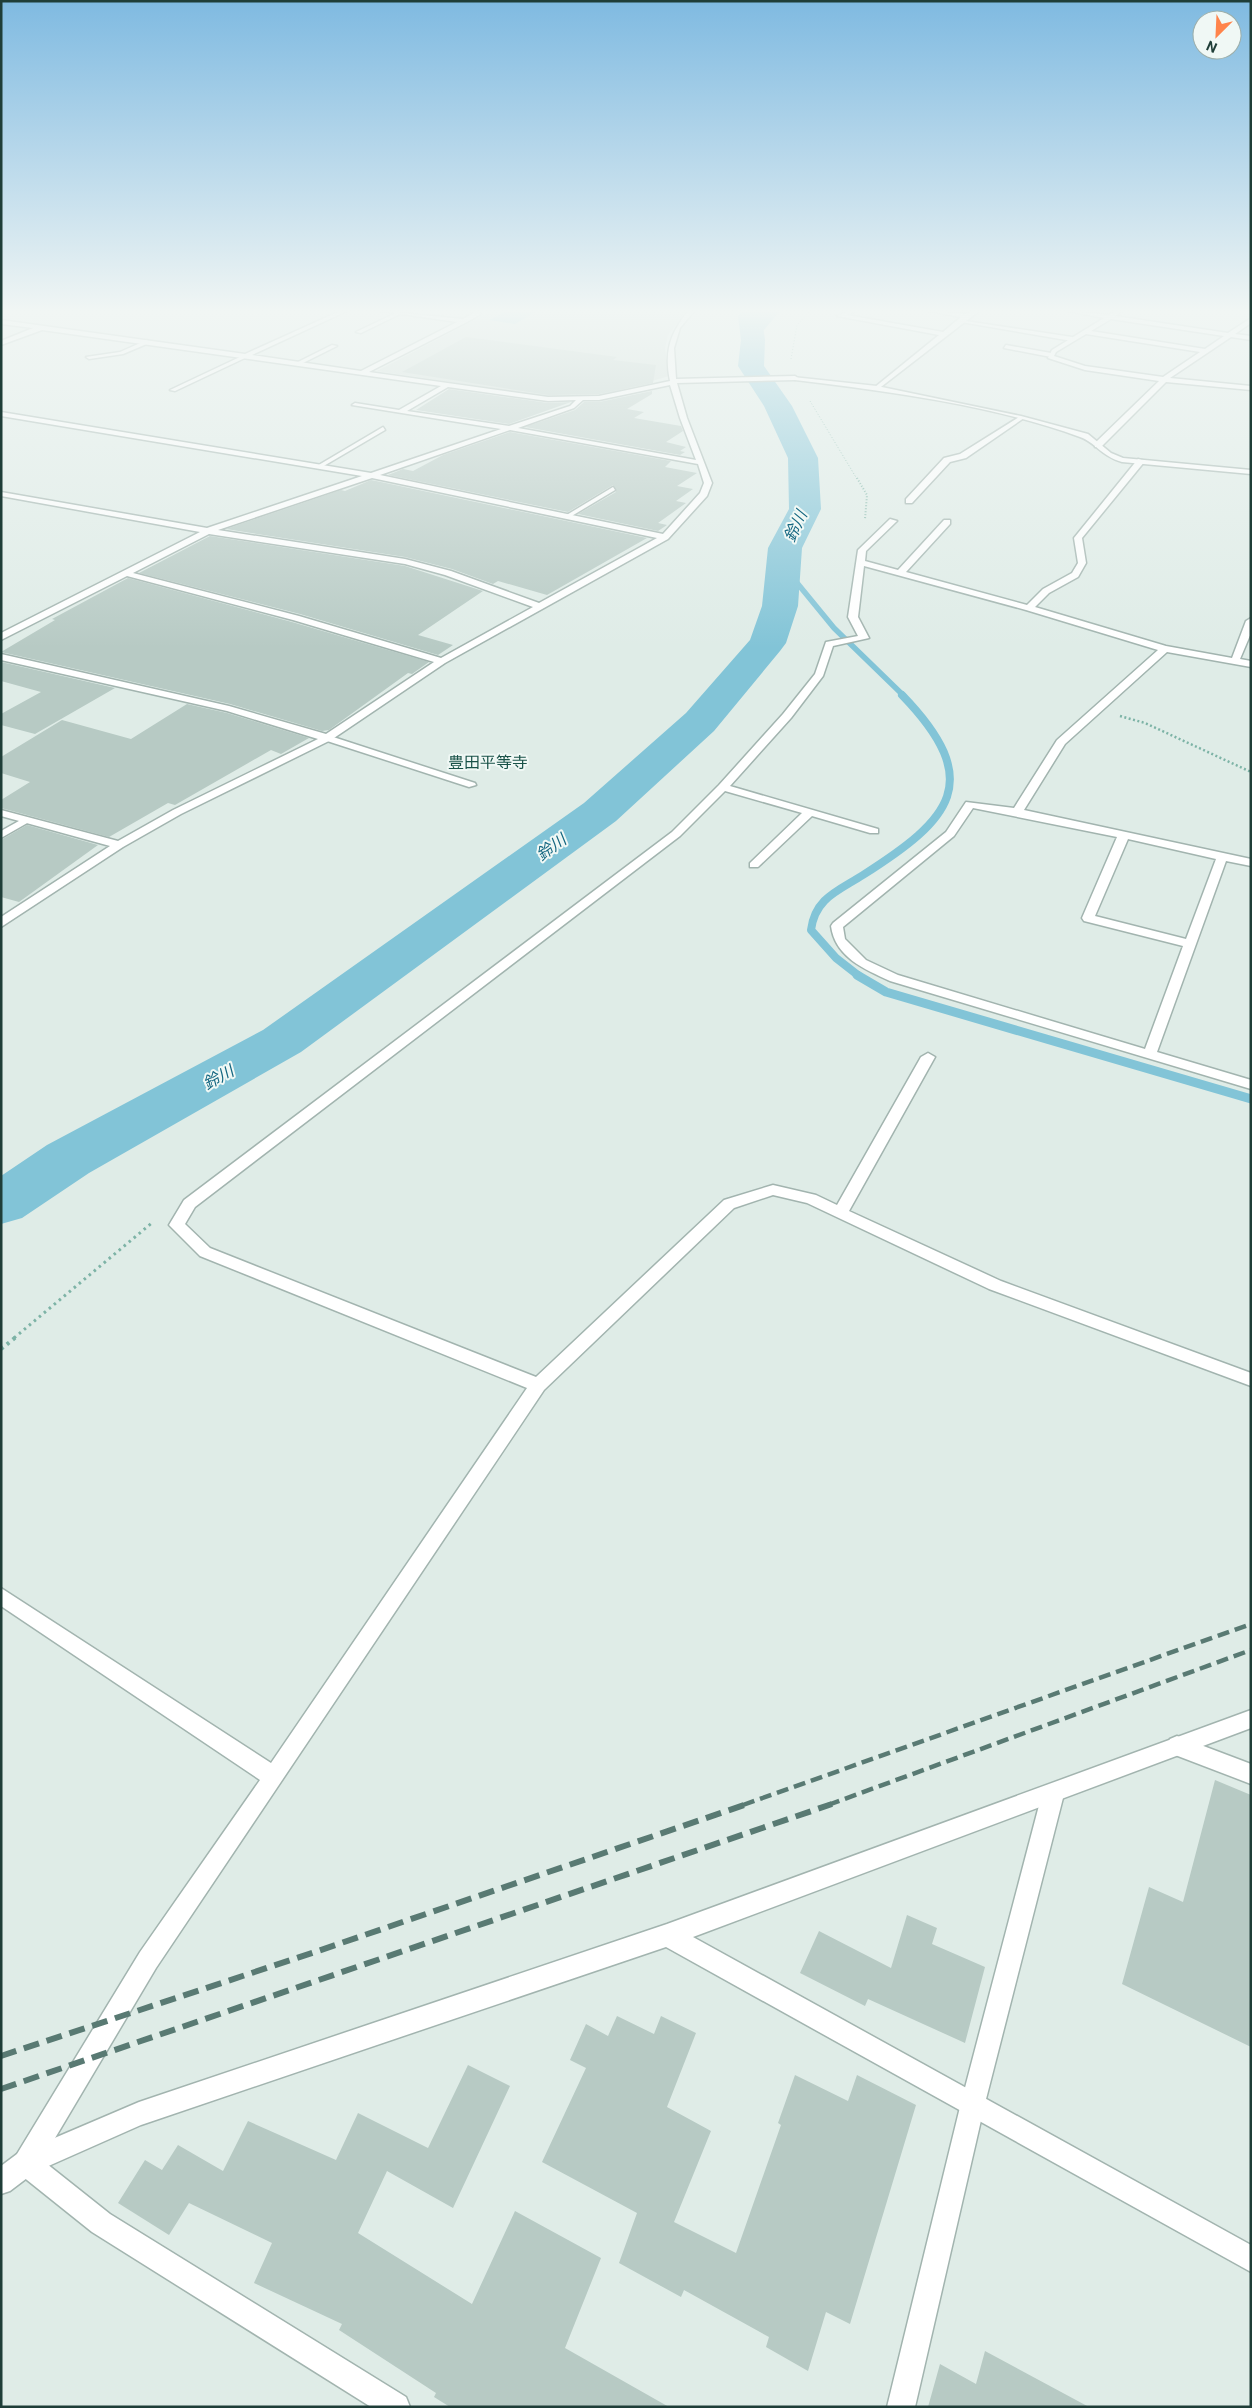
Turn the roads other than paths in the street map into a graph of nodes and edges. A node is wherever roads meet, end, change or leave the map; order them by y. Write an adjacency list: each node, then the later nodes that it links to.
1 (59, 423): 13 (street)
2 (477, 423): 8 (street)
3 (523, 423): 8 (street)
4 (685, 423): 12 (street)
5 (1014, 423): 18 (street)
6 (1041, 423): 10 (street)
7 (1120, 423): 10 (street)
8 (509, 428): 12 (street); 15 (street)
9 (382, 429): 13 (lane)
10 (1098, 445): 11 (street)
11 (1141, 461): 14 (street); 28 (street)
12 (702, 464): 23 (street)
13 (320, 466): 15 (street)
14 (1251, 472)
15 (370, 475): 19 (street); 22 (street)
16 (613, 489): 19 (lane)
17 (1, 494): 22 (street)
18 (909, 501)
19 (568, 516): 23 (street)
20 (893, 521): 24 (street)
21 (946, 522): 26 (street)
22 (208, 531): 25 (street); 27 (street)
23 (665, 537): 27 (street)
24 (860, 562): 26 (street); 38 (street)
25 (125, 573): 30 (street); 33 (street)
26 (900, 573): 28 (street)
27 (539, 606): 33 (street)
28 (1029, 608): 31 (street)
29 (1251, 621): 34 (street)
30 (1, 637)
31 (1165, 649): 34 (street); 40 (street)
32 (1, 657): 36 (street)
33 (442, 661): 36 (street)
34 (1235, 661): 35 (street)
35 (1251, 664)
36 (327, 738): 37 (lane); 46 (street)
37 (472, 786)
38 (723, 787): 39 (street); 57 (street)
39 (810, 812): 43 (street); 49 (street)
40 (1017, 812): 45 (street); 52 (street)
41 (1, 813): 42 (street)
42 (26, 820): 44 (lane); 46 (street)
43 (874, 831)
44 (1, 835)
45 (1124, 835): 47 (street); 51 (street)
46 (119, 845): 50 (street)
47 (1222, 857): 48 (street); 51 (street)
48 (1251, 863)
49 (754, 865)
50 (1, 923)
51 (1190, 944): 52 (street)
52 (1149, 1056): 54 (street)
53 (928, 1057): 55 (street)
54 (1251, 1086)
55 (841, 1212): 56 (street); 57 (street)
56 (1251, 1380)
57 (538, 1385): 62 (street)
58 (1, 1596): 62 (street)
59 (1251, 1719): 60 (street)
60 (1177, 1746): 61 (street); 63 (street)
61 (1251, 1774)
62 (274, 1777): 66 (street)
63 (1054, 1794): 64 (street); 65 (street)
64 (667, 1936): 65 (street); 66 (street)
65 (973, 2103): 68 (street); 70 (street)
66 (26, 2163): 67 (street); 69 (street)
67 (1, 2182)
68 (1251, 2259)
69 (396, 2407)
70 (901, 2407)

